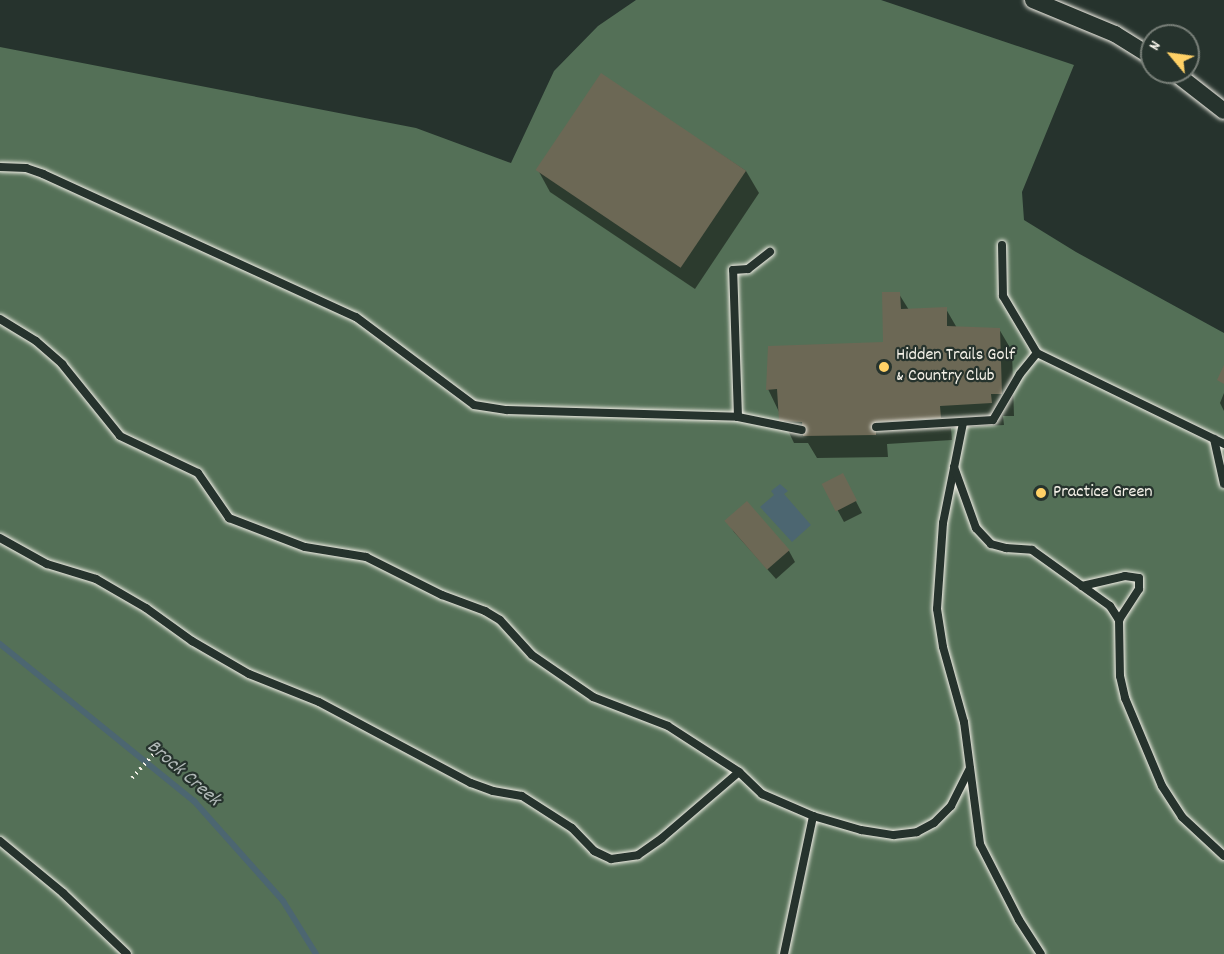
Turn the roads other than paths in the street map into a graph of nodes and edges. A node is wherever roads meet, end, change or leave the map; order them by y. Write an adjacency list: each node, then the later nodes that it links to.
1 (1033, 0): 2 (street)
2 (1140, 50)
3 (1189, 84): 4 (street)
4 (1224, 111)
5 (0, 167): 10 (lane)
6 (1002, 245): 9 (lane)
7 (770, 252): 10 (lane)
8 (0, 319): 22 (lane)
9 (1037, 353): 11 (lane); 14 (lane)
10 (738, 417): 13 (lane)
11 (963, 423): 12 (lane); 16 (lane)
12 (876, 427)
13 (802, 430)
14 (1214, 439): 15 (lane); 17 (lane)
15 (1224, 444)
16 (953, 465): 19 (lane); 21 (lane)
17 (1224, 484)
18 (0, 538): 22 (lane)
19 (1082, 586): 20 (lane); 20 (lane)
20 (1119, 620): 25 (lane)
21 (970, 768): 23 (lane); 28 (lane)
22 (739, 772): 23 (lane)
23 (813, 816): 27 (lane)
24 (0, 841): 26 (lane)
25 (1224, 856)
26 (127, 954)
27 (784, 954)
28 (1041, 954)

